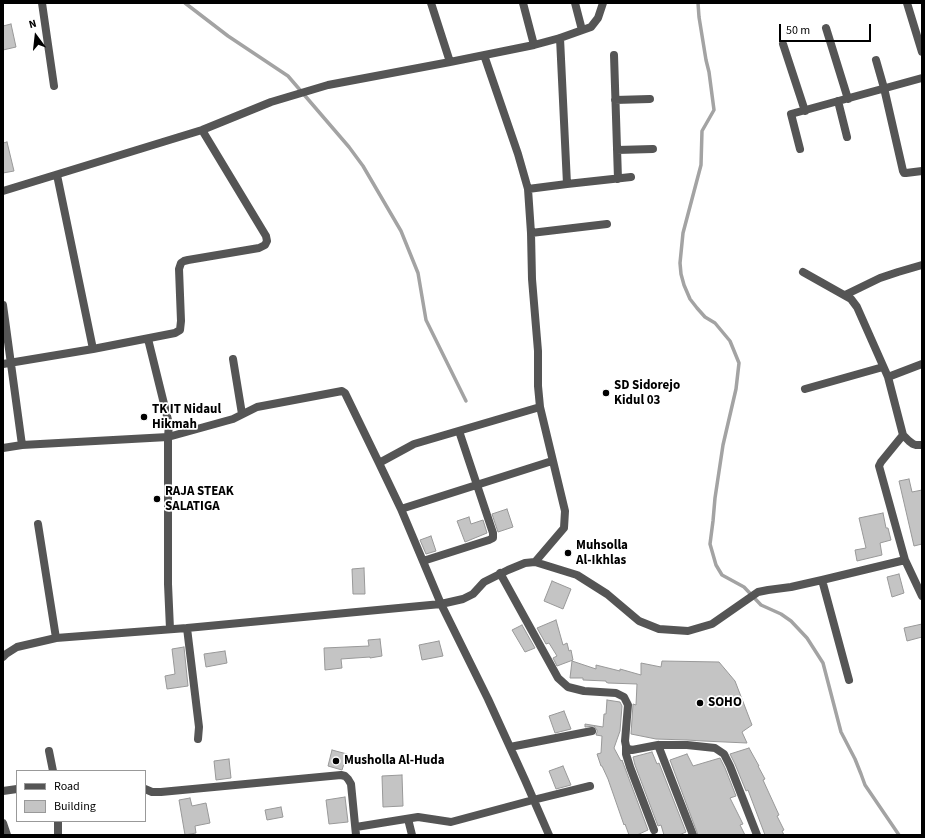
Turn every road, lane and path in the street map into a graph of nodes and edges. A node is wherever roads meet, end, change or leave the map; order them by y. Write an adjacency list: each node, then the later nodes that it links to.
1 (42, 3): 19 (street)
2 (430, 3): 17 (street)
3 (523, 3): 11 (street)
4 (575, 3): 8 (street)
5 (603, 3): 8 (street)
6 (908, 3): 10 (street)
7 (826, 28): 21 (street)
8 (582, 30): 9 (street)
9 (560, 38): 11 (street); 35 (street)
10 (920, 41): 13 (street)
11 (534, 44): 14 (street)
12 (783, 44): 25 (street)
13 (922, 52)
14 (484, 55): 17 (street); 36 (street)
15 (614, 55): 22 (street)
16 (876, 60): 20 (street)
17 (450, 62): 26 (street)
18 (922, 78): 20 (street)
19 (54, 86)
20 (884, 88): 21 (street); 31 (street)
21 (848, 98): 24 (street)
22 (615, 100): 23 (street); 30 (street)
23 (650, 100)
24 (838, 102): 25 (street); 27 (street)
25 (805, 111): 29 (street)
26 (202, 130): 32 (street); 44 (street)
27 (847, 137)
28 (653, 149): 30 (street)
29 (800, 149)
30 (617, 150): 34 (street)
31 (922, 170)
32 (57, 175): 37 (street); 45 (street)
33 (631, 177): 34 (street)
34 (618, 179): 35 (street)
35 (567, 184): 36 (street)
36 (528, 189): 39 (street)
37 (3, 192)
38 (607, 224): 39 (street)
39 (531, 233): 52 (street)
40 (922, 265): 42 (street)
41 (802, 272): 42 (street)
42 (844, 295): 49 (street)
43 (3, 305): 47 (street)
44 (148, 339): 45 (street); 56 (street)
45 (93, 349): 47 (street)
46 (233, 359): 53 (street)
47 (7, 363): 57 (street)
48 (922, 364): 50 (street)
49 (883, 367): 50 (street); 51 (street)
50 (888, 377): 55 (street)
51 (805, 389)
52 (540, 407): 54 (street); 60 (street)
53 (242, 414): 56 (street); 61 (street)
54 (459, 431): 61 (street); 62 (street)
55 (903, 435): 58 (street); 65 (street)
56 (168, 437): 57 (street); 73 (street)
57 (22, 445): 59 (street)
58 (922, 445)
59 (3, 448)
60 (552, 461): 62 (street); 67 (street)
61 (379, 463): 63 (street)
62 (476, 485): 63 (street); 66 (street)
63 (401, 509): 66 (street)
64 (38, 524): 74 (street)
65 (904, 560): 69 (street); 70 (street)
66 (423, 561): 71 (street)
67 (536, 562): 68 (street); 69 (street)
68 (500, 573): 71 (street); 80 (street)
69 (822, 580): 76 (street)
70 (922, 596)
71 (442, 604): 72 (street); 81 (street)
72 (187, 628): 73 (street); 78 (street)
73 (170, 629): 74 (street)
74 (56, 638): 75 (street)
75 (3, 657)
76 (849, 680)
77 (592, 731): 81 (street)
78 (198, 739)
79 (658, 745): 80 (street); 98 (street); 99 (street)
80 (626, 746): 92 (street)
81 (510, 747): 88 (street)
82 (49, 751): 83 (street)
83 (53, 770)
84 (590, 786): 88 (street)
85 (16, 789): 87 (street)
86 (146, 789): 93 (street)
87 (3, 791)
88 (534, 800): 89 (street); 97 (street)
89 (408, 819): 93 (street); 96 (street)
90 (58, 822): 95 (street)
91 (3, 823): 94 (street)
92 (654, 830)
93 (356, 831)
94 (7, 835)
95 (58, 835)
96 (412, 835)
97 (549, 835)
98 (693, 835)
99 (757, 835)

